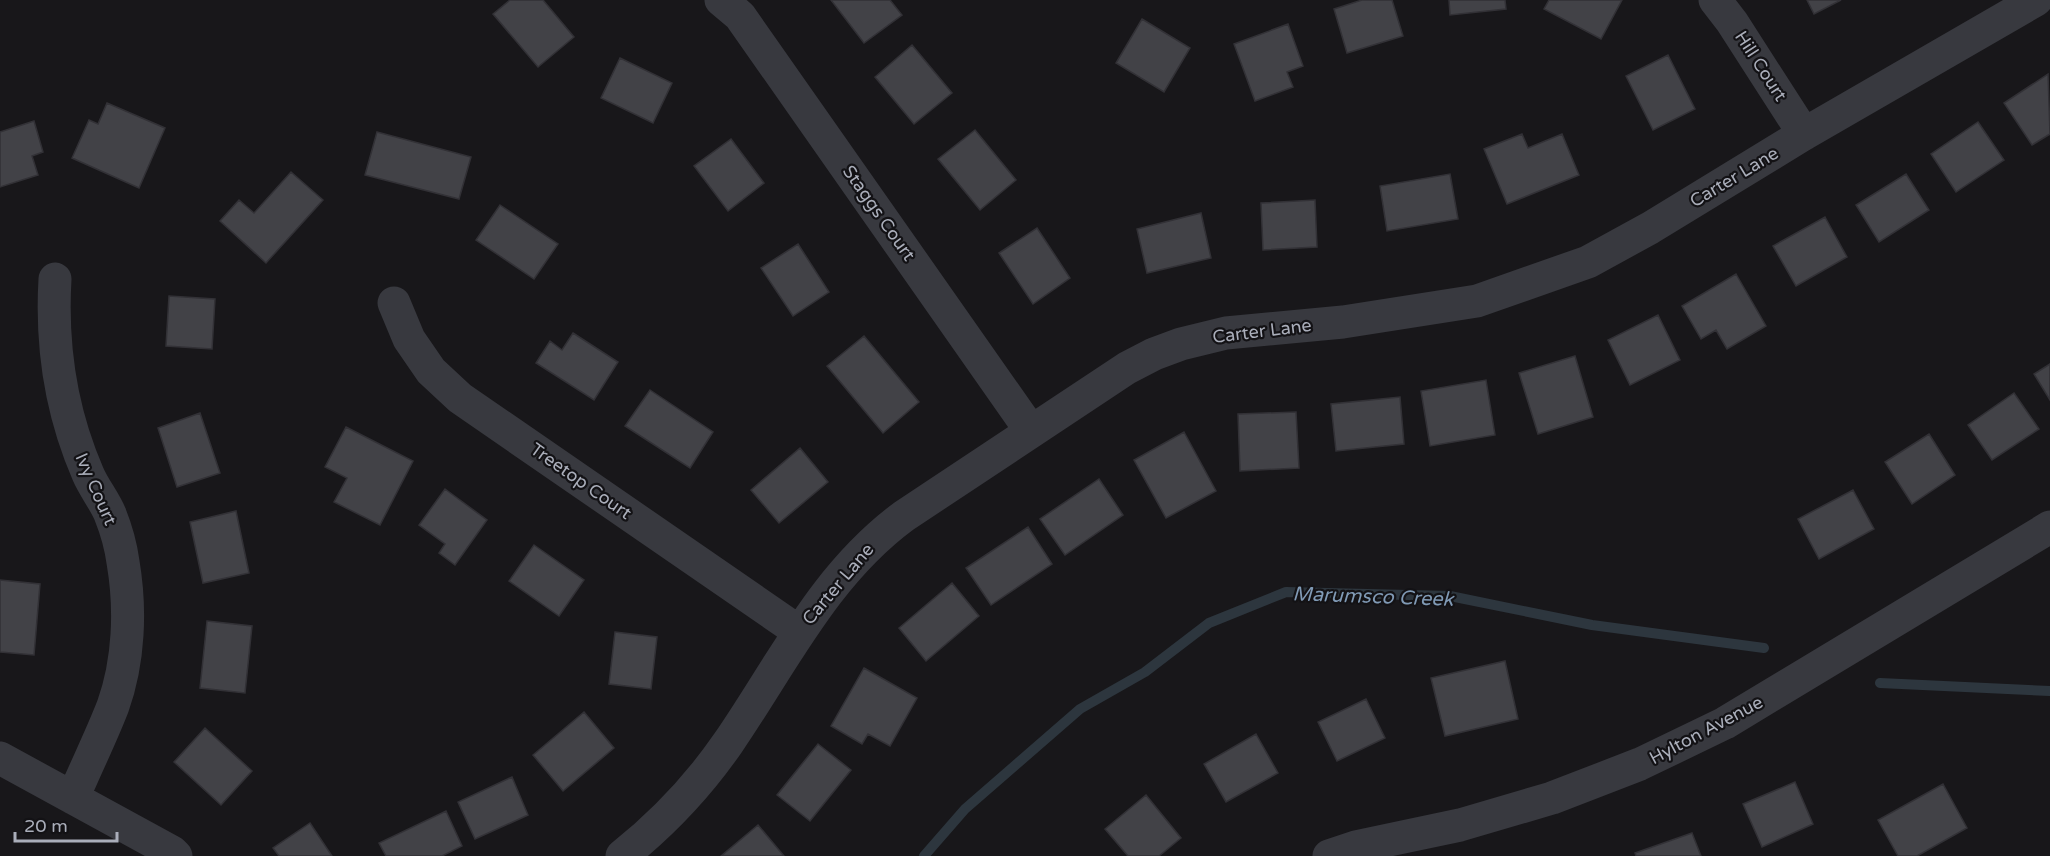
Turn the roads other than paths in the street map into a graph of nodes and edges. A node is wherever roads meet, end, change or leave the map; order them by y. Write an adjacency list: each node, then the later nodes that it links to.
1 (722, 0): 7 (street, Staggs Court)
2 (1715, 0): 4 (street, Hill Court)
3 (2036, 0): 4 (street, Carter Lane)
4 (1804, 134): 7 (street, Carter Lane)
5 (55, 279): 11 (street, Ivy Court)
6 (394, 303): 9 (street, Treetop Court)
7 (1031, 431): 9 (street, Carter Lane)
8 (2050, 527): 14 (street, Hylton Avenue)
9 (798, 632): 13 (street, Carter Lane)
10 (0, 758): 11 (street)
11 (73, 798): 12 (street)
12 (176, 856)
13 (622, 856)
14 (1329, 856)

